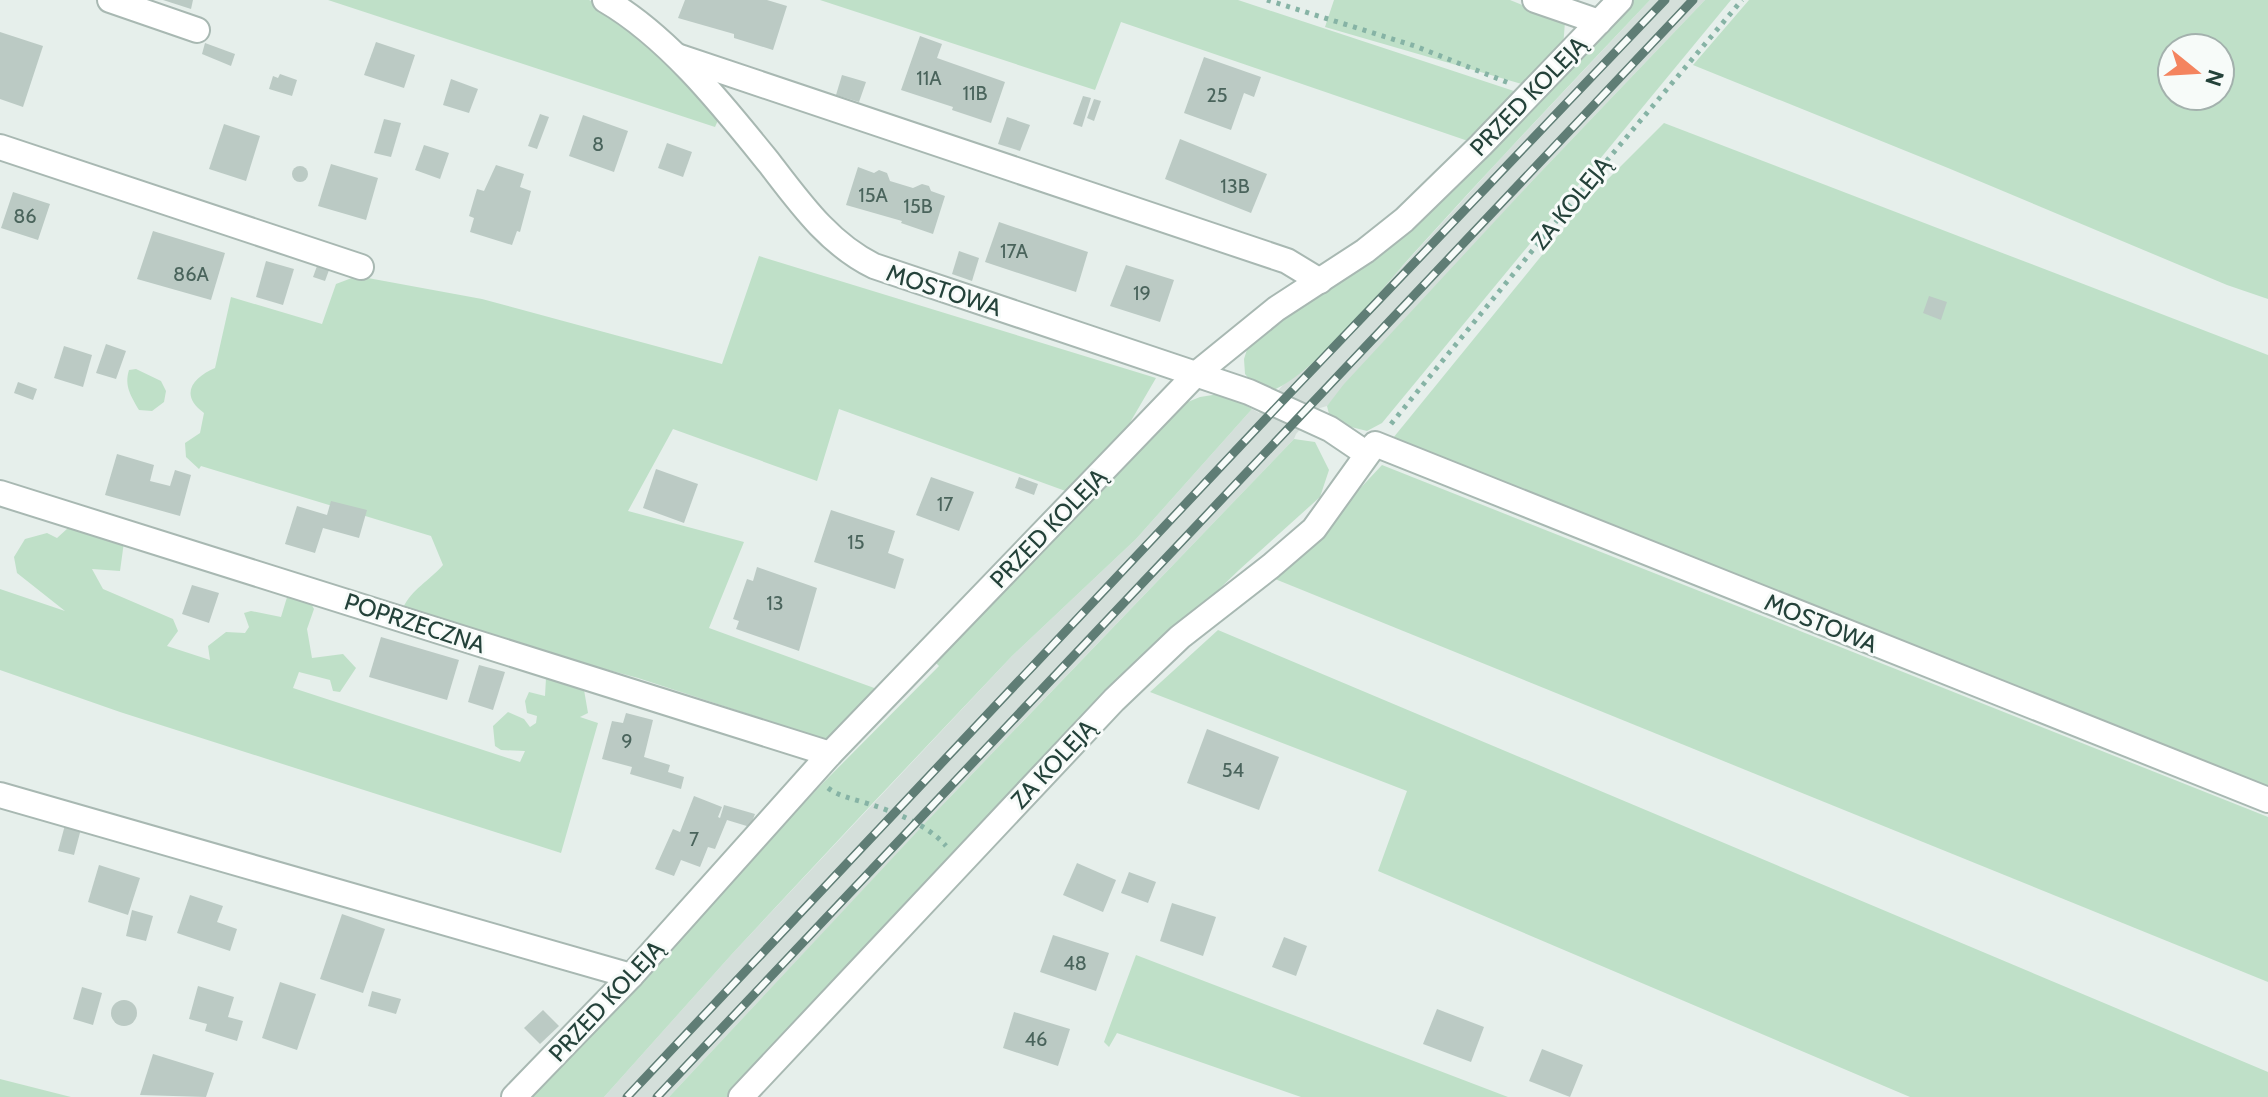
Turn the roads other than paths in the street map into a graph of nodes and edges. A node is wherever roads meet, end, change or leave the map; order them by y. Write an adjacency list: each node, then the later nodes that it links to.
1 (110, 0): 6 (street)
2 (605, 0): 7 (street, MOSTOWA)
3 (1535, 0): 5 (street)
4 (1620, 0): 5 (street, PRZED KOLEJĄ)
5 (1599, 22): 10 (street, PRZED KOLEJĄ)
6 (197, 30)
7 (674, 56): 10 (street); 11 (street, MOSTOWA)
8 (0, 147): 9 (street)
9 (361, 267)
10 (1320, 281): 11 (street, PRZED KOLEJĄ)
11 (1196, 374): 12 (street, MOSTOWA); 14 (street, PRZED KOLEJĄ)
12 (1371, 449): 16 (street, MOSTOWA); 19 (street, ZA KOLEJĄ)
13 (0, 493): 14 (street, POPRZECZNA)
14 (830, 754): 17 (street, PRZED KOLEJĄ)
15 (0, 795): 17 (street)
16 (2268, 800)
17 (631, 976): 18 (street, PRZED KOLEJĄ)
18 (514, 1097)
19 (741, 1097)

